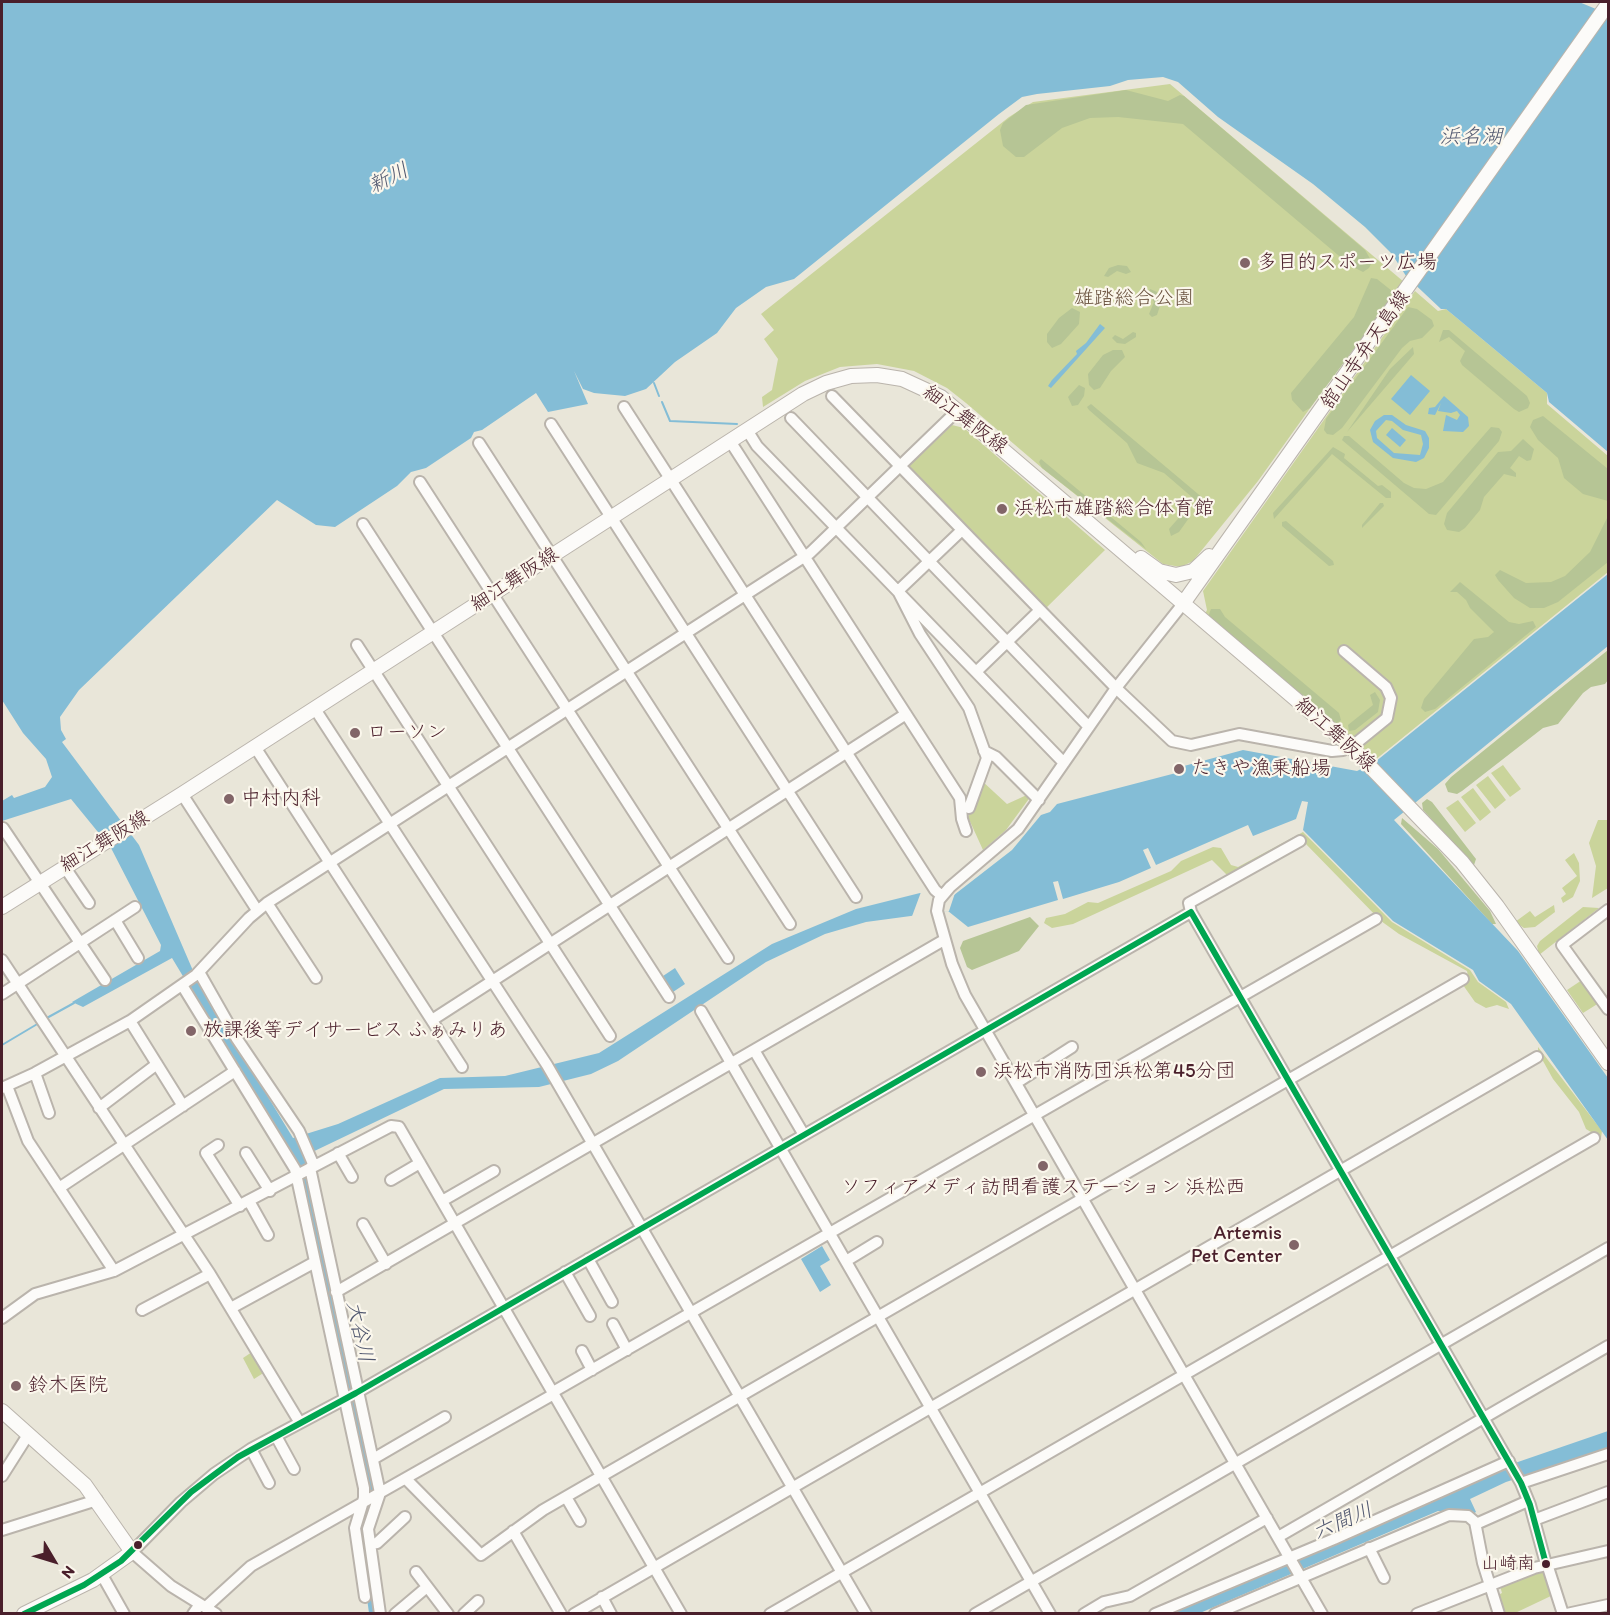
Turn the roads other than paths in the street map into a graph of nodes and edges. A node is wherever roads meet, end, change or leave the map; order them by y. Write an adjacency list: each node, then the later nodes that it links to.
1 (1608, 4): 14 (main road, 舘山寺弁天島線)
2 (832, 396): 10 (street)
3 (624, 408): 11 (street)
4 (958, 410): 7 (main road, 細江舞阪線); 10 (street); 17 (main road, 細江舞阪線)
5 (791, 418): 13 (street)
6 (551, 424): 15 (street)
7 (747, 430): 8 (main road, 細江舞阪線); 18 (street)
8 (730, 441): 11 (main road, 細江舞阪線); 21 (street)
9 (479, 443): 20 (street)
10 (901, 467): 13 (street); 19 (street)
11 (671, 479): 15 (main road, 細江舞阪線); 25 (street)
12 (420, 482): 24 (street)
13 (869, 498): 18 (street); 22 (street)
14 (1254, 506): 17 (main road); 26 (main road, 舘山寺弁天島線)
15 (611, 518): 20 (main road, 細江舞阪線); 29 (street)
16 (363, 524): 28 (street)
17 (1094, 526): 26 (main road, 細江舞阪線)
18 (837, 528): 21 (street); 23 (street)
19 (962, 530): 22 (street); 27 (street)
20 (552, 556): 24 (main road, 細江舞阪線); 34 (street)
21 (804, 556): 25 (street); 39 (street)
22 (930, 561): 23 (street); 30 (street)
23 (898, 591): 35 (street); 44 (street)
24 (493, 594): 28 (main road, 細江舞阪線); 38 (street)
25 (745, 595): 29 (street); 45 (street)
26 (1182, 604): 36 (street); 41 (main road, 細江舞阪線)
27 (1040, 610): 30 (street); 36 (street)
28 (433, 632): 33 (main road, 細江舞阪線); 43 (street)
29 (686, 633): 34 (street); 49 (street)
30 (1007, 642): 35 (street); 40 (street)
31 (357, 645): 33 (street)
32 (1344, 651): 46 (street)
33 (374, 670): 37 (main road, 細江舞阪線); 48 (street)
34 (627, 671): 38 (street); 55 (street)
35 (976, 672): 47 (street)
36 (1116, 688): 40 (street); 41 (street)
37 (315, 709): 42 (main road, 細江舞阪線); 53 (street)
38 (567, 710): 43 (street); 60 (street)
39 (906, 714): 45 (street); 56 (street)
40 (1089, 727): 47 (street)
41 (1341, 744): 46 (main road, 細江舞阪線, bridge)
42 (255, 747): 50 (main road, 細江舞阪線); 58 (street)
43 (508, 748): 48 (street); 66 (street)
44 (984, 750): 51 (street); 52 (street)
45 (847, 752): 49 (street); 62 (street)
46 (1359, 753): 102 (main road, 細江舞阪線)
47 (1064, 763): 51 (street)
48 (449, 787): 53 (street); 77 (street)
49 (787, 790): 55 (street); 63 (street)
50 (182, 794): 59 (main road, 細江舞阪線); 69 (street)
51 (1039, 800): 62 (street)
52 (969, 808)
53 (390, 825): 58 (street); 85 (street)
54 (3, 828): 61 (street)
55 (728, 829): 60 (street); 74 (street)
56 (966, 831)
57 (1300, 841): 71 (street)
58 (330, 863): 65 (street); 93 (street)
59 (64, 866): 61 (main road, 細江舞阪線); 64 (street)
60 (669, 867): 66 (street); 79 (street)
61 (39, 882): 67 (main road, 細江舞阪線); 76 (street)
62 (938, 893): 75 (street)
63 (856, 897)
64 (89, 903)
65 (267, 903): 69 (street); 82 (street)
66 (610, 906): 77 (street); 89 (street)
67 (2, 907)
68 (135, 907): 73 (street)
69 (257, 910): 81 (street)
70 (1608, 910): 91 (street)
71 (1191, 912): 90 (street); 95 (street)
72 (1376, 919): 90 (street)
73 (115, 920): 76 (street); 78 (street)
74 (790, 924)
75 (944, 940): 95 (street); 98 (street)
76 (80, 943): 83 (street); 87 (street)
77 (550, 944): 85 (street); 96 (street)
78 (138, 958)
79 (728, 958)
80 (2, 960): 87 (street)
81 (197, 974): 86 (street); 123 (street)
82 (316, 978)
83 (105, 980)
84 (1463, 980): 107 (street)
85 (491, 982): 93 (street); 116 (street)
86 (184, 983): 94 (street); 105 (street)
87 (17, 984): 88 (street); 99 (street)
88 (2, 994)
89 (669, 997)
90 (1240, 997): 107 (street); 113 (street)
91 (1608, 1009)
92 (701, 1011): 101 (street)
93 (432, 1020): 104 (street)
94 (130, 1021): 99 (street); 103 (street)
95 (986, 1030): 108 (street); 114 (street)
96 (610, 1036)
97 (1072, 1047): 108 (street)
98 (754, 1050): 101 (street); 114 (street)
99 (64, 1056): 106 (street); 111 (street)
100 (1537, 1057): 125 (street)
101 (731, 1063): 116 (street); 119 (street)
102 (1608, 1063)
103 (157, 1064): 110 (street); 111 (street)
104 (462, 1067)
105 (235, 1071): 110 (street); 123 (street)
106 (35, 1073): 109 (street); 112 (street)
107 (1289, 1080): 125 (street); 130 (street)
108 (1016, 1083): 113 (street)
109 (4, 1087): 128 (street)
110 (183, 1106): 117 (street)
111 (99, 1108): 117 (street)
112 (49, 1113)
113 (1034, 1115): 130 (street); 136 (street)
114 (804, 1135): 119 (street)
115 (1594, 1138): 141 (street)
116 (593, 1143): 133 (street); 135 (street)
117 (124, 1145): 128 (street); 137 (street)
118 (218, 1145): 132 (street)
119 (781, 1148): 135 (street); 136 (street)
120 (246, 1153): 129 (street)
121 (338, 1153): 122 (street); 123 (street); 126 (street)
122 (420, 1163): 127 (street); 131 (street)
123 (306, 1168): 129 (street); 144 (street); 150 (street)
124 (494, 1171): 131 (street)
125 (1341, 1171): 141 (street); 149 (street)
126 (352, 1176)
127 (391, 1180)
128 (59, 1188): 146 (street)
129 (270, 1191): 132 (street)
130 (1082, 1199): 149 (street); 158 (street)
131 (442, 1202): 133 (street)
132 (245, 1204): 137 (street); 138 (street)
133 (455, 1223): 145 (street); 153 (street)
134 (363, 1224): 145 (street)
135 (642, 1228): 142 (street); 155 (street)
136 (830, 1233): 143 (street); 155 (street)
137 (183, 1235): 146 (street); 148 (street)
138 (268, 1235)
139 (877, 1242): 143 (street)
140 (1608, 1248): 160 (street)
141 (1390, 1256): 160 (street); 165 (street)
142 (588, 1259): 147 (street); 151 (street)
143 (846, 1261): 158 (street)
144 (315, 1262): 152 (street); 167 (street)
145 (386, 1264): 150 (street)
146 (114, 1270): 156 (street)
147 (565, 1272): 153 (street); 157 (street)
148 (210, 1274): 152 (street); 154 (street)
149 (1134, 1290): 165 (street); 169 (street)
150 (336, 1292): 167 (street)
151 (612, 1302)
152 (231, 1308): 173 (street)
153 (504, 1308): 166 (street); 167 (street)
154 (142, 1310)
155 (692, 1313): 162 (street); 168 (street)
156 (2, 1315)
157 (590, 1316)
158 (878, 1317): 168 (street); 169 (street)
159 (613, 1324): 162 (street)
160 (1441, 1345): 172 (street); 180 (street)
161 (1608, 1346): 172 (street)
162 (627, 1350): 164 (street)
163 (582, 1351): 164 (street)
164 (592, 1370): 166 (street)
165 (1184, 1375): 180 (street); 188 (street)
166 (553, 1393): 183 (street); 184 (street)
167 (351, 1395): 173 (street); 178 (street); 191 (street)
168 (740, 1397): 183 (street); 187 (street)
169 (931, 1407): 187 (street); 188 (street)
170 (2, 1413): 174 (main road)
171 (445, 1417): 178 (street)
172 (1483, 1418): 179 (street); 201 (street)
173 (300, 1423): 175 (street)
174 (28, 1435): 182 (street); 192 (main road)
175 (276, 1436): 176 (street); 181 (street)
176 (251, 1449): 185 (street); 205 (street)
177 (1608, 1454): 186 (street)
178 (373, 1459): 191 (street)
179 (1509, 1463): 186 (street); 206 (street)
180 (1235, 1464): 195 (street); 214 (street)
181 (294, 1469)
182 (2, 1476)
183 (602, 1476): 190 (street); 208 (street)
184 (406, 1479): 191 (street); 200 (street)
185 (269, 1482)
186 (1520, 1482): 193 (street)
187 (792, 1487): 208 (street); 210 (street)
188 (980, 1492): 210 (street); 214 (street)
189 (1608, 1492): 196 (street)
190 (566, 1497): 197 (street); 200 (street)
191 (371, 1498): 202 (street); 218 (street); 222 (street)
192 (97, 1500): 199 (street); 205 (main road)
193 (1528, 1500): 196 (street); 198 (street)
194 (405, 1517): 202 (street)
195 (1267, 1518): 201 (street); 238 (street)
196 (1534, 1520): 207 (street)
197 (580, 1521)
198 (1476, 1524): 203 (street); 215 (street)
199 (2, 1530)
200 (513, 1531): 231 (street)
201 (1278, 1537): 206 (street)
202 (370, 1544): 217 (street)
203 (1369, 1548): 212 (street); 213 (street)
204 (1608, 1551): 207 (street)
205 (132, 1552): 211 (main road); 222 (street)
206 (1290, 1559): 212 (street); 239 (street)
207 (1547, 1564): 215 (street); 244 (street)
208 (654, 1567): 219 (street); 234 (street)
209 (416, 1572): 216 (street)
210 (842, 1572): 224 (street); 235 (street)
211 (102, 1575): 225 (main road); 226 (street)
212 (1300, 1576): 240 (street); 241 (street)
213 (1384, 1578)
214 (1031, 1581): 236 (street); 237 (street)
215 (1489, 1584): 242 (street); 243 (street)
216 (427, 1587): 223 (street); 229 (street)
217 (378, 1591): 223 (street); 228 (street)
218 (365, 1597)
219 (602, 1598): 232 (street); 233 (street)
220 (478, 1601): 230 (street)
221 (1608, 1605): 245 (street)
222 (207, 1608): 227 (street)
223 (392, 1613)
224 (774, 1613)
225 (24, 1614)
226 (124, 1614)
227 (193, 1614)
228 (380, 1614)
229 (447, 1614)
230 (464, 1614)
231 (561, 1614)
232 (574, 1614)
233 (611, 1614)
234 (681, 1614)
235 (866, 1614)
236 (975, 1614)
237 (1050, 1614)
238 (1084, 1614)
239 (1155, 1614)
240 (1215, 1614)
241 (1322, 1614)
242 (1417, 1614)
243 (1499, 1614)
244 (1563, 1614)
245 (1568, 1614)

